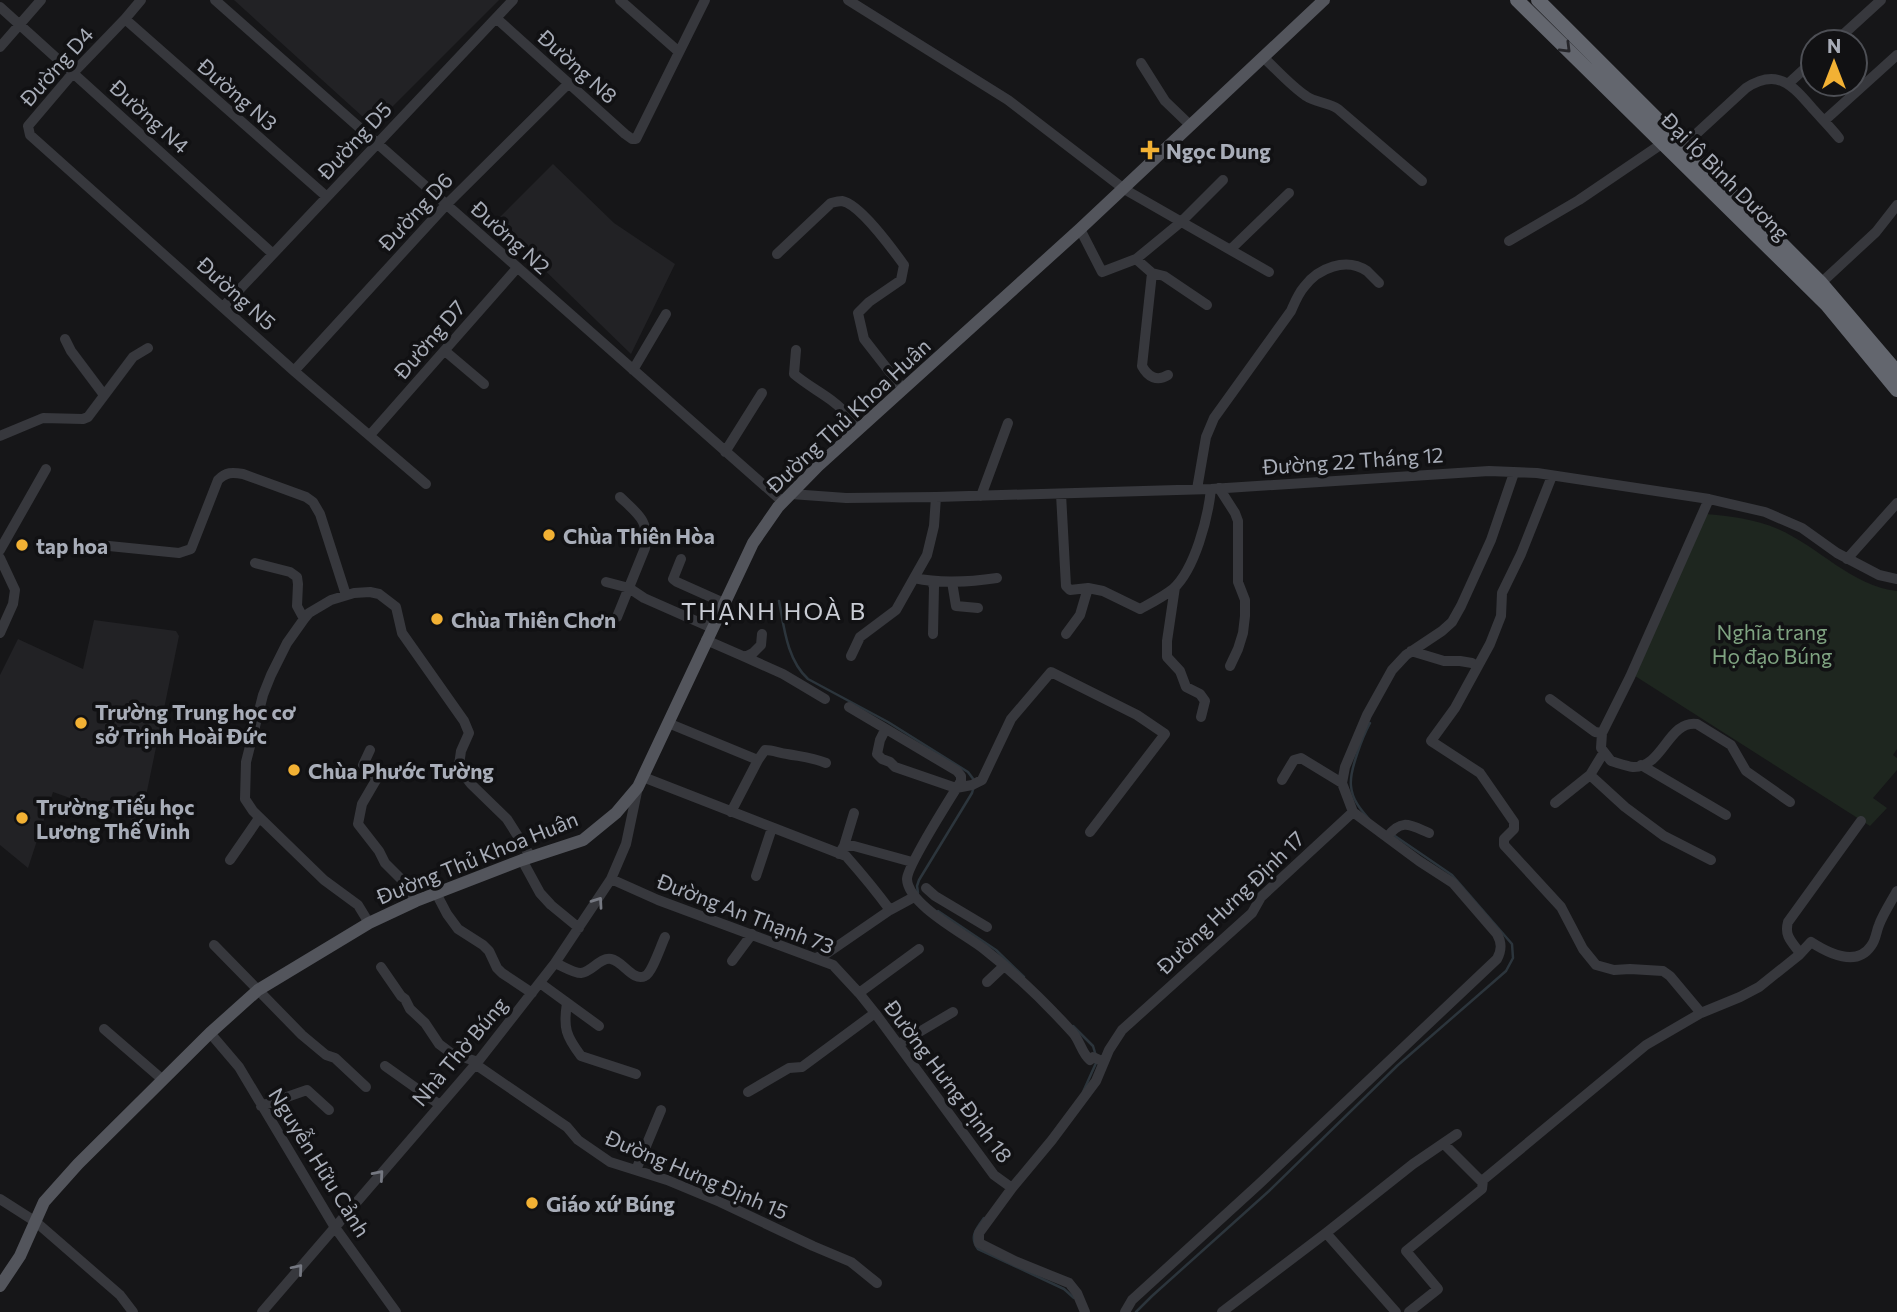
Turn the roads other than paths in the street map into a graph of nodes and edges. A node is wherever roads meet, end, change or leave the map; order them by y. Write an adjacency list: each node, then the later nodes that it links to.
1 (41, 0): 15 (street)
2 (141, 0): 14 (street, Đường D4)
3 (215, 0): 30 (street, Đường N2)
4 (513, 0): 13 (street, Đường D5)
5 (620, 0): 18 (street)
6 (705, 0): 18 (street)
7 (848, 0): 35 (street)
8 (1324, 0): 20 (main road, Đường Thủ Khoa Huân)
9 (1517, 0): 31 (highway, Đại lộ Bình Dương, one-way to 31)
10 (1538, 0): 32 (highway, Đại lộ Bình Dương)
11 (1881, 0): 16 (street)
12 (0, 8): 15 (street, Đường N4)
13 (496, 18): 24 (street, Đường N8); 30 (street, Đường D5)
14 (125, 19): 22 (street, Đường D4); 37 (street, Đường N3)
15 (20, 25): 17 (street); 22 (street, Đường N4)
16 (1850, 28)
17 (0, 47)
18 (679, 52): 24 (street, Đường N8)
19 (1897, 55): 26 (street)
20 (1264, 57): 27 (main road, Đường Thủ Khoa Huân); 34 (street)
21 (1141, 63): 27 (street)
22 (73, 73): 28 (street, Đường D4); 44 (street, Đường N4)
23 (1799, 74): 25 (street)
24 (569, 83): 38 (street, Đường D6)
25 (1789, 83): 26 (street); 32 (street)
26 (1824, 121): 29 (street)
27 (1190, 125): 35 (main road, Đường Thủ Khoa Huân)
28 (28, 126): 53 (street, Đường N5)
29 (1839, 138)
30 (377, 144): 37 (street, Đường D5); 38 (street, Đường N2)
31 (1663, 144): 42 (street); 65 (highway, Đại lộ Bình Dương)
32 (1683, 146): 51 (highway, Đại lộ Bình Dương)
33 (1223, 180): 40 (street)
34 (1422, 181)
35 (1124, 189): 40 (street); 41 (main road, Đường Thủ Khoa Huân)
36 (1289, 193): 43 (street)
37 (327, 197): 44 (street, Đường D5)
38 (446, 205): 47 (street, Đường N2); 60 (street, Đường D6)
39 (1897, 205): 51 (street)
40 (1181, 222): 43 (street); 46 (street)
41 (1080, 229): 46 (street); 64 (main road, Đường Thủ Khoa Huân)
42 (1508, 241)
43 (1231, 249): 48 (street)
44 (273, 254): 53 (street, Đường D5)
45 (777, 254): 64 (street)
46 (1136, 260): 49 (street)
47 (517, 268): 58 (street, Đường D7); 59 (street, Đường N2)
48 (1269, 272)
49 (1152, 273): 52 (street); 62 (street)
50 (1379, 283): 78 (street)
51 (1821, 283): 61 (highway, Đại lộ Bình Dương)
52 (1208, 305)
53 (223, 307): 60 (street, Đường N5)
54 (666, 314): 59 (street)
55 (65, 339): 67 (street)
56 (148, 348): 67 (street)
57 (796, 350): 69 (street)
58 (444, 351): 63 (street); 70 (street, Đường D7)
59 (633, 370): 72 (street, Đường N2)
60 (294, 371): 70 (street, Đường N5)
61 (1897, 372)
62 (1168, 375)
63 (484, 384)
64 (903, 389): 69 (main road, Đường Thủ Khoa Huân)
65 (1897, 390)
66 (762, 393): 72 (street)
67 (104, 395): 71 (street)
68 (1009, 423): 80 (street)
69 (860, 428): 83 (main road, Đường Thủ Khoa Huân)
70 (370, 435): 76 (street, Đường N5)
71 (0, 436)
72 (725, 452): 83 (street, Đường N2)
73 (46, 469): 87 (street)
74 (1514, 472): 75 (street, Đường 22 Tháng 12); 77 (street, Đường 22 Tháng 12); 111 (street)
75 (1552, 475): 84 (street, Đường 22 Tháng 12); 180 (street)
76 (426, 484)
77 (1215, 488): 78 (street, Đường 22 Tháng 12); 98 (street); 115 (street)
78 (1198, 489): 79 (street, Đường 22 Tháng 12)
79 (1061, 494): 80 (street, Đường 22 Tháng 12); 100 (street)
80 (981, 496): 82 (street, Đường 22 Tháng 12)
81 (620, 497): 99 (street)
82 (936, 497): 83 (street, Đường 22 Tháng 12); 92 (street)
83 (787, 498): 102 (main road, Đường Thủ Khoa Huân)
84 (1709, 499): 90 (street, Đường 22 Tháng 12); 122 (street)
85 (1897, 503): 90 (street)
86 (99, 545): 101 (street)
87 (0, 550)
88 (0, 558): 106 (street)
89 (681, 559): 102 (street)
90 (1847, 559): 94 (street, Đường 22 Tháng 12)
91 (254, 563): 105 (street)
92 (914, 578): 96 (street); 112 (street)
93 (997, 579): 97 (street)
94 (1897, 579)
95 (606, 582): 99 (street)
96 (932, 582): 97 (street); 109 (street)
97 (952, 582): 103 (street)
98 (1175, 587): 100 (street); 119 (street)
99 (629, 588): 104 (street); 107 (street)
100 (1088, 588): 110 (street)
101 (346, 595): 105 (street); 146 (street)
102 (724, 603): 107 (main road, Đường Thủ Khoa Huân)
103 (978, 608)
104 (617, 617)
105 (304, 619): 139 (street)
106 (0, 633)
107 (709, 634): 113 (street); 120 (main road, Đường Thủ Khoa Huân)
108 (762, 634): 113 (street)
109 (933, 634)
110 (1066, 634)
111 (1411, 651): 114 (street); 131 (street)
112 (851, 656)
113 (745, 657): 116 (street)
114 (1472, 663)
115 (1230, 666)
116 (825, 699)
117 (1550, 699): 122 (street)
118 (849, 707): 121 (street)
119 (1201, 718)
120 (668, 723): 125 (street); 130 (main road, Đường Thủ Khoa Huân)
121 (885, 730): 132 (street); 132 (street)
122 (1602, 733): 124 (street)
123 (370, 750): 156 (street)
124 (1604, 752): 127 (street); 128 (street)
125 (758, 760): 126 (street); 135 (street)
126 (826, 763)
127 (1641, 765): 133 (street); 138 (street)
128 (1590, 775): 134 (street); 148 (street)
129 (1282, 780): 131 (street)
130 (641, 782): 135 (street); 146 (main road, Đường Thủ Khoa Huân); 151 (street, Nhà Thờ Búng)
131 (1342, 783): 137 (street)
132 (956, 788): 142 (street); 149 (street)
133 (1790, 802)
134 (1555, 803)
135 (731, 812): 141 (street)
136 (853, 813): 145 (street)
137 (1353, 813): 143 (street); 185 (street, Đường Hưng Định 17)
138 (1726, 815)
139 (259, 818): 147 (street); 159 (street)
140 (1861, 821): 166 (street)
141 (772, 828): 145 (street); 150 (street)
142 (1090, 832)
143 (1390, 833): 144 (street); 211 (street)
144 (1429, 833)
145 (842, 850): 149 (street); 158 (street)
146 (526, 859): 154 (main road, Đường Thủ Khoa Huân); 161 (street)
147 (230, 860)
148 (1711, 860)
149 (912, 862): 155 (street)
150 (756, 876)
151 (611, 879): 161 (street, Nhà Thờ Búng, one-way to 151); 162 (street, Đường An Thạnh 73)
152 (926, 888): 157 (street)
153 (1897, 891): 166 (street)
154 (436, 893): 156 (main road, Đường Thủ Khoa Huân); 175 (street)
155 (914, 897): 157 (street); 158 (street)
156 (416, 901): 159 (main road, Đường Thủ Khoa Huân)
157 (929, 903): 160 (street); 170 (street)
158 (890, 910): 167 (street)
159 (369, 923): 174 (main road, Đường Thủ Khoa Huân)
160 (987, 927)
161 (579, 929): 169 (street, Nhà Thờ Búng)
162 (752, 934): 167 (street, Đường An Thạnh 73); 168 (street)
163 (665, 937): 169 (street)
164 (214, 946): 174 (street)
165 (919, 949): 176 (street)
166 (1800, 953): 180 (street)
167 (816, 958): 176 (street, Đường An Thạnh 73)
168 (732, 961)
169 (555, 963): 173 (street, Nhà Thờ Búng)
170 (1004, 966): 172 (street); 185 (street)
171 (380, 967): 186 (street, Đường Hưng Định 15)
172 (987, 982)
173 (540, 983): 175 (street, Nhà Thờ Búng); 177 (street)
174 (258, 990): 183 (main road, Đường Thủ Khoa Huân); 190 (street)
175 (532, 993): 186 (street, Nhà Thờ Búng)
176 (859, 993): 179 (street, Đường Hưng Định 18)
177 (567, 1003): 181 (street); 188 (street)
178 (953, 1012): 184 (street)
179 (875, 1013): 184 (street, Đường Hưng Định 18); 191 (street)
180 (1701, 1013): 199 (street)
181 (599, 1026)
182 (104, 1029): 189 (street)
183 (210, 1033): 189 (main road, Đường Thủ Khoa Huân); 193 (street, Nguyễn Hữu Cảnh)
184 (899, 1044): 200 (street, Đường Hưng Định 18)
185 (1104, 1062): 200 (street, Đường Hưng Định 17)
186 (476, 1063): 192 (street, Nhà Thờ Búng); 198 (street, Đường Hưng Định 15)
187 (385, 1066): 192 (street)
188 (636, 1074)
189 (163, 1080): 202 (main road, Đường Thủ Khoa Huân)
190 (366, 1087)
191 (748, 1092)
192 (440, 1105): 203 (street, Nhà Thờ Búng, one-way to 192)
193 (261, 1106): 194 (street); 203 (street, Nguyễn Hữu Cảnh)
194 (329, 1110)
195 (661, 1110): 198 (street)
196 (1457, 1134): 197 (street)
197 (1444, 1144): 199 (street); 204 (street)
198 (636, 1170): 205 (street, Đường Hưng Định 15)
199 (1482, 1182): 214 (street)
200 (1012, 1188): 210 (street, Đường Hưng Định 17)
201 (0, 1199): 202 (street)
202 (36, 1222): 206 (main road, Đường Thủ Khoa Huân); 207 (street)
203 (334, 1226): 208 (street, Nhà Thờ Búng, one-way to 203); 209 (street, Nguyễn Hữu Cảnh)
204 (1326, 1233): 212 (street); 213 (street)
205 (877, 1283)
206 (0, 1286)
207 (133, 1312)
208 (262, 1312)
209 (396, 1312)
210 (1085, 1312)
211 (1125, 1312)
212 (1222, 1312)
213 (1396, 1312)
214 (1409, 1312)

